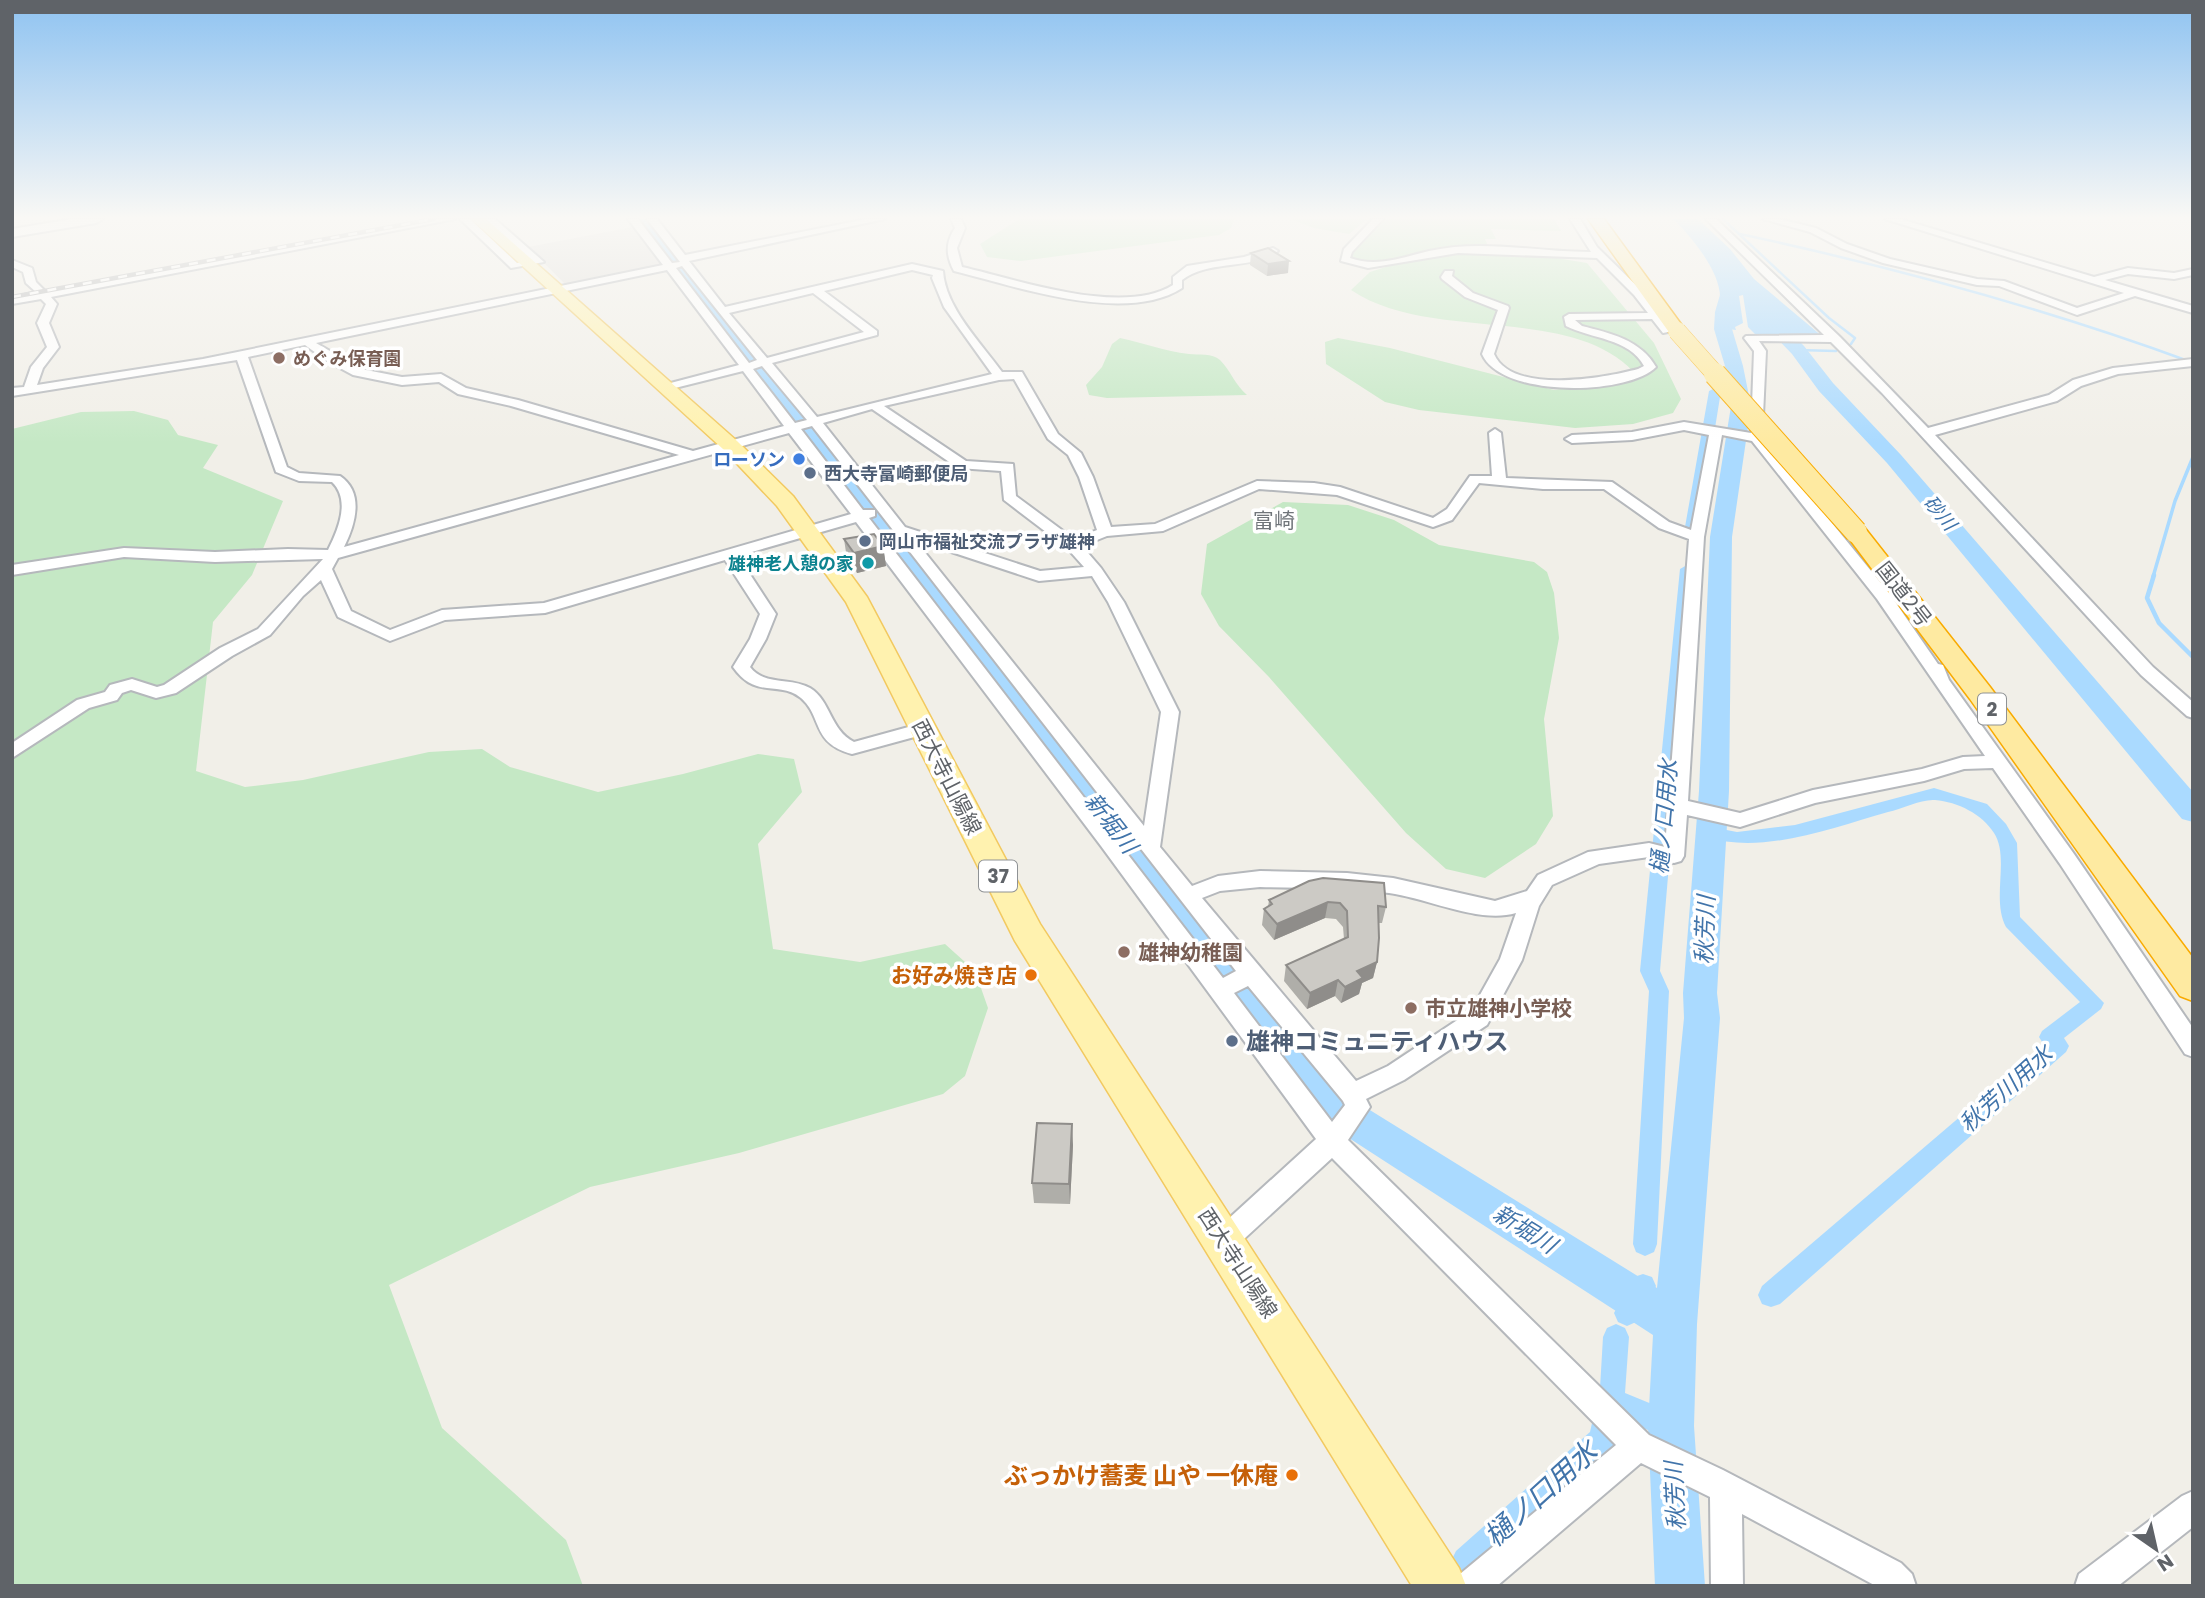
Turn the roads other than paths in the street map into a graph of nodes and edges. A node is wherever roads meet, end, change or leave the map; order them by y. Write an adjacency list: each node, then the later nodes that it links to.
1 (35, 294): 19 (street)
2 (42, 294): 32 (street)
3 (538, 294): 26 (street)
4 (560, 294): 31 (main road, 西大寺山陽線 / 37)
5 (701, 294): 24 (street)
6 (706, 294): 21 (street)
7 (800, 294): 21 (street)
8 (821, 294): 29 (street)
9 (943, 294): 30 (street)
10 (1066, 294): 11 (street)
11 (1163, 294)
12 (1467, 294): 22 (street)
13 (1638, 294): 22 (street)
14 (1647, 294): 23 (highway, 国道2号 / 2)
15 (1789, 294): 25 (street)
16 (2028, 294): 17 (street)
17 (2131, 294)
18 (2141, 294): 20 (street)
19 (12, 301)
20 (2193, 310)
21 (722, 311): 24 (street)
22 (1654, 316): 23 (street)
23 (1672, 331): 49 (highway, 国道2号 / 2, bridge)
24 (734, 336): 29 (street)
25 (1836, 339): 38 (street); 39 (street)
26 (306, 341): 27 (street); 42 (street)
27 (241, 355): 32 (street); 53 (street)
28 (2191, 362): 38 (street)
29 (757, 365): 31 (street); 35 (street)
30 (999, 376): 34 (street); 48 (street)
31 (667, 388): 41 (main road, 西大寺山陽線 / 37)
32 (29, 389): 33 (street)
33 (12, 392)
34 (874, 405): 35 (street); 51 (street)
35 (805, 426): 41 (street); 44 (street); 45 (street)
36 (1712, 431): 39 (street); 40 (street); 50 (street)
37 (1495, 433): 43 (street)
38 (1928, 434): 58 (street)
39 (1755, 438): 57 (street)
40 (1572, 439)
41 (730, 446): 42 (street); 46 (main road, 西大寺山陽線 / 37)
42 (694, 455): 53 (street)
43 (1499, 481): 48 (street); 50 (street)
44 (881, 510): 45 (street); 47 (street)
45 (861, 515): 46 (street); 56 (street)
46 (807, 530): 52 (street); 59 (main road, 西大寺山陽線 / 37)
47 (901, 530): 55 (street); 56 (street)
48 (1105, 532): 51 (street)
49 (1849, 532): 57 (street); 68 (highway, 国道2号 / 2)
50 (1691, 535): 62 (street)
51 (1072, 545): 55 (street)
52 (729, 554): 53 (street); 59 (street)
53 (328, 562): 54 (street); 60 (street)
54 (12, 570)
55 (1096, 571): 64 (street)
56 (993, 673): 63 (street); 63 (street)
57 (1940, 680): 61 (street)
58 (2193, 712)
59 (923, 729): 72 (main road, 西大寺山陽線 / 37)
60 (12, 752)
61 (1998, 762): 62 (street); 69 (street)
62 (1678, 806): 66 (street)
63 (1121, 835): 64 (street); 67 (street)
64 (1150, 849): 65 (street)
65 (1189, 895): 66 (street); 67 (street)
66 (1535, 896): 70 (street)
67 (1235, 982): 70 (street); 71 (street)
68 (2193, 986)
69 (2193, 1047)
70 (1355, 1100): 71 (street)
71 (1334, 1139): 72 (street); 73 (street)
72 (1224, 1240): 76 (main road, 西大寺山陽線 / 37)
73 (1643, 1448): 74 (street); 77 (street)
74 (1719, 1485): 78 (street); 79 (street)
75 (2193, 1507): 80 (street)
76 (1441, 1586)
77 (1472, 1586)
78 (1727, 1586)
79 (1900, 1586)
80 (2091, 1586)

